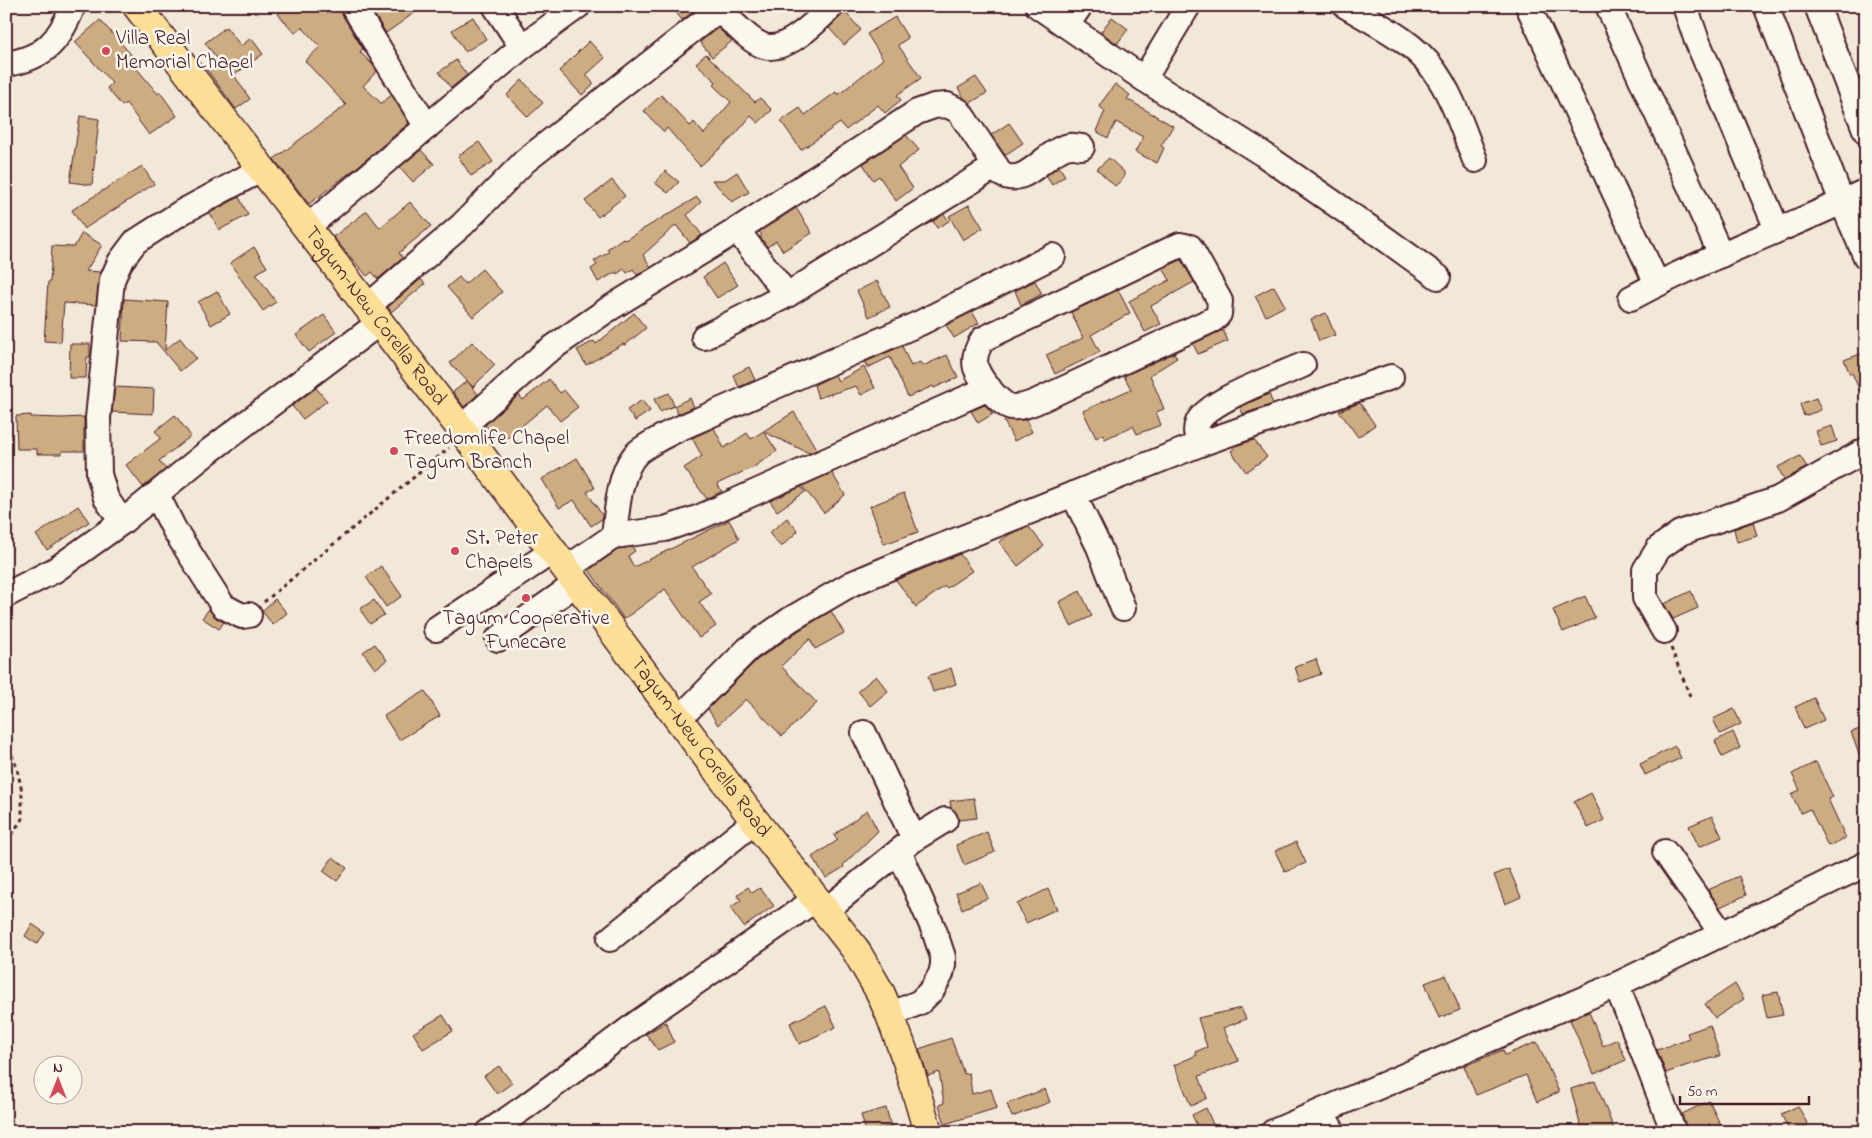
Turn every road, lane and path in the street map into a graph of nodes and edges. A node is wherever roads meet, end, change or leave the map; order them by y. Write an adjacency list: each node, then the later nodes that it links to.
1 (73, 6): 18 (street)
2 (353, 6): 20 (street)
3 (495, 6): 17 (street)
4 (578, 6): 17 (street)
5 (832, 6): 14 (street)
6 (1038, 6): 16 (street)
7 (1188, 6): 19 (street)
8 (1346, 6): 23 (street)
9 (1528, 6): 35 (street)
10 (1608, 6): 31 (street)
11 (1685, 6): 29 (street)
12 (1766, 6): 27 (street)
13 (1817, 6): 21 (street)
14 (721, 8): 38 (street)
15 (143, 10): 25 (main road, Tagum-New Corella Road)
16 (1074, 15): 19 (street)
17 (522, 47): 20 (street)
18 (6, 64)
19 (1144, 79): 34 (street)
20 (426, 127): 28 (street)
21 (1866, 132)
22 (1082, 147): 24 (street)
23 (1475, 160)
24 (996, 166): 30 (street); 36 (street)
25 (262, 169): 28 (main road, Tagum-New Corella Road); 48 (street)
26 (1866, 191): 27 (street)
27 (1842, 202): 29 (street); 33 (street)
28 (306, 228): 38 (main road, Tagum-New Corella Road)
29 (1777, 229): 31 (street)
30 (737, 230): 36 (street); 43 (street)
31 (1721, 255): 35 (street)
32 (1053, 256): 49 (street)
33 (1866, 257)
34 (1438, 277)
35 (1658, 284): 37 (street)
36 (786, 295): 39 (street)
37 (1630, 298)
38 (373, 315): 43 (main road, Tagum-New Corella Road); 47 (street)
39 (704, 337)
40 (1303, 365): 44 (street)
41 (1391, 376): 44 (street)
42 (989, 388): 42 (street); 49 (street)
43 (463, 432): 50 (main road, Tagum-New Corella Road); 53 (path)
44 (1200, 444): 46 (street)
45 (1866, 450): 55 (street)
46 (1073, 494): 52 (street); 58 (street)
47 (157, 495): 48 (street); 53 (street)
48 (122, 522): 51 (street)
49 (614, 536): 50 (street)
50 (566, 568): 54 (street); 56 (street); 58 (main road, Tagum-New Corella Road)
51 (6, 595)
52 (1123, 608)
53 (249, 615)
54 (436, 629)
55 (1664, 631): 57 (path)
56 (498, 639)
57 (1690, 696)
58 (679, 719): 62 (main road, Tagum-New Corella Road)
59 (864, 733): 64 (street)
60 (6, 740): 63 (path)
61 (945, 820): 64 (street)
62 (755, 821): 67 (main road, Tagum-New Corella Road); 69 (street)
63 (6, 843)
64 (906, 845): 67 (street); 71 (street)
65 (1665, 852): 68 (street)
66 (1866, 864): 68 (street)
67 (821, 904): 71 (main road, Tagum-New Corella Road); 73 (street)
68 (1722, 934): 70 (street)
69 (610, 939)
70 (1616, 985): 72 (street); 77 (street)
71 (890, 1015): 74 (main road, Tagum-New Corella Road)
72 (1321, 1112): 75 (street); 76 (street)
73 (489, 1132)
74 (928, 1132)
75 (1273, 1132)
76 (1333, 1132)
77 (1674, 1132)

